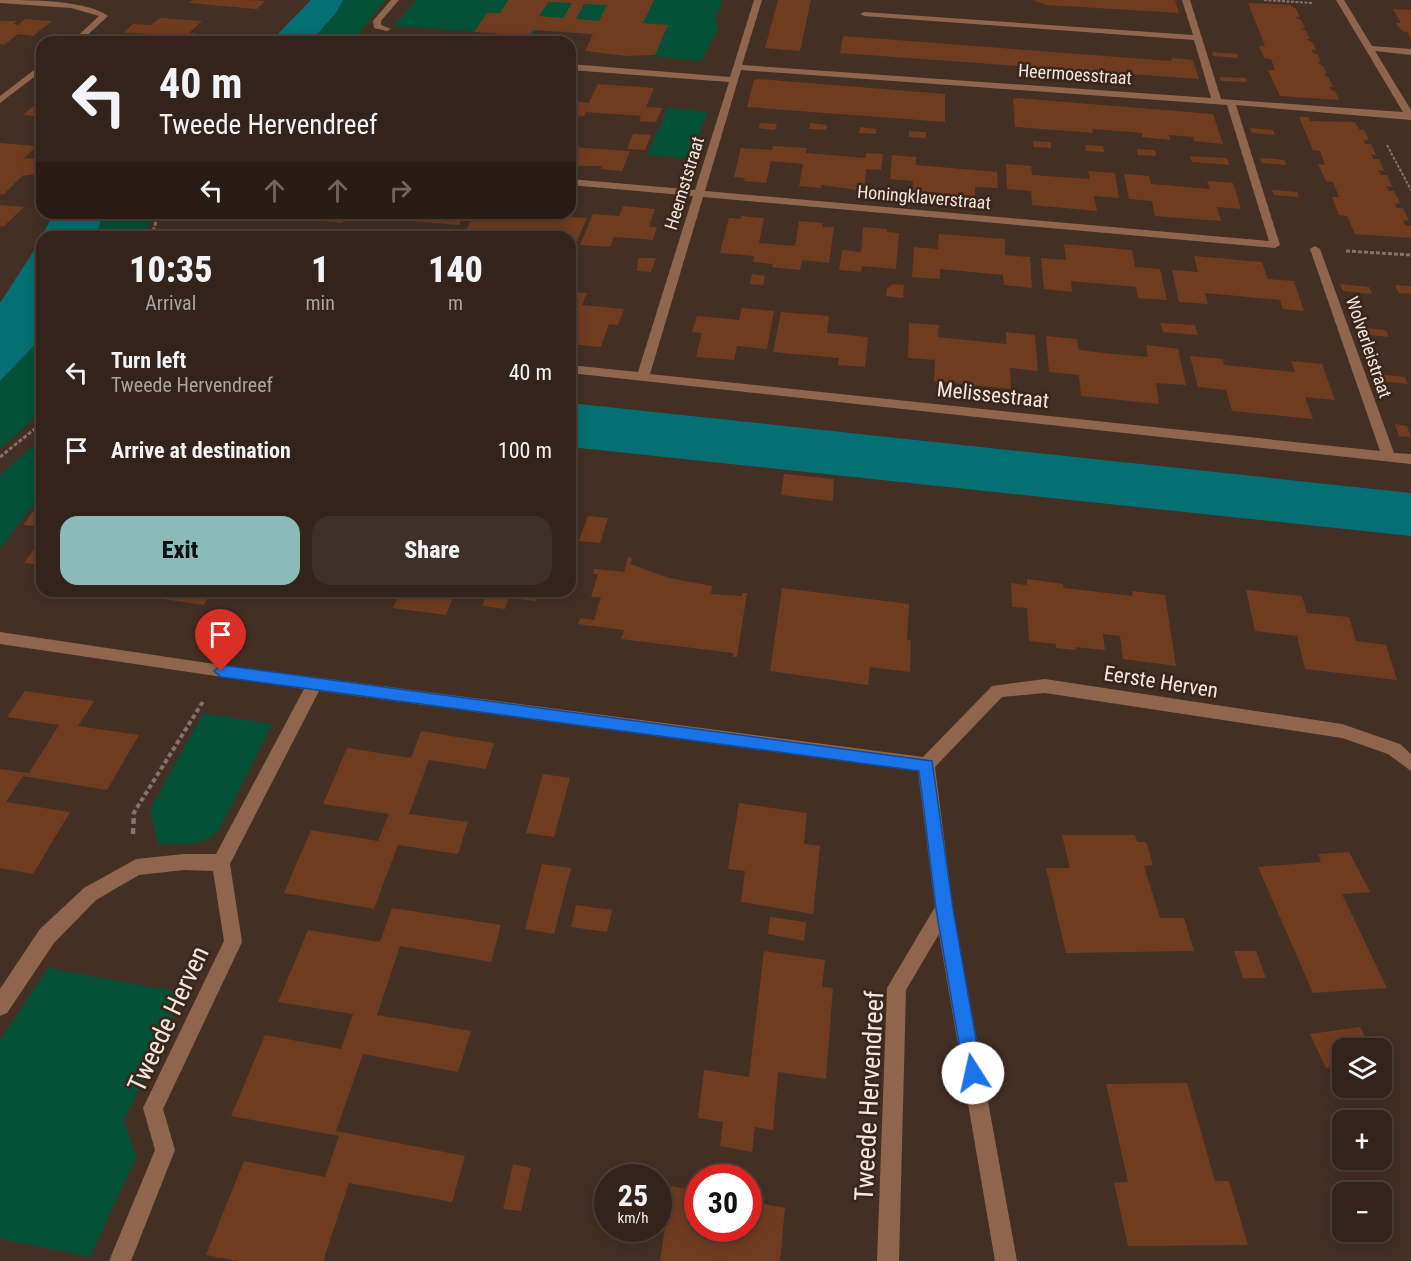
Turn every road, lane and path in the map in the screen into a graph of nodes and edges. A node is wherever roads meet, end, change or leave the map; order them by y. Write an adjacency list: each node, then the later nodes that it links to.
1 (395, 0): 8 (street)
2 (758, 0): 14 (street, Heemststraat)
3 (1186, 0): 10 (street)
4 (1264, 0): 6 (path)
5 (0, 1): 9 (street)
6 (1341, 3): 11 (street)
7 (864, 14): 10 (street)
8 (387, 29)
9 (83, 36)
10 (1198, 38): 18 (street)
11 (1370, 48): 12 (street); 21 (street)
12 (1411, 52)
13 (576, 67): 16 (street)
14 (737, 67): 16 (street, Heemststraat); 18 (street, Heermoesstraat)
15 (36, 72): 17 (street)
16 (733, 80): 24 (street, Heemststraat)
17 (0, 100)
18 (1217, 102): 19 (street, Heermoesstraat)
19 (1231, 103): 20 (street, Heermoesstraat); 24 (street, Honingklaverstraat)
20 (1371, 112): 21 (street, Heermoesstraat); 23 (path)
21 (1410, 116)
22 (576, 183): 24 (street, Honingklaverstraat)
23 (1411, 190)
24 (697, 193): 27 (street, Heemststraat)
25 (1315, 249): 30 (street, Wolverleistraat)
26 (576, 370): 27 (street, Melissestraat)
27 (643, 377): 30 (street, Melissestraat)
28 (36, 428): 29 (path)
29 (0, 457)
30 (1389, 457): 31 (street, Melissestraat)
31 (1411, 459)
32 (0, 638): 33 (street)
33 (221, 671): 34 (street); 38 (path)
34 (315, 683): 36 (street); 37 (street)
35 (1411, 764): 36 (street, Eerste Herven)
36 (926, 765): 39 (street)
37 (221, 862): 38 (street); 41 (street, Tweede Herven)
38 (136, 867): 40 (street)
39 (944, 909): 42 (street, Tweede Hervendreef); 43 (street)
40 (0, 1006)
41 (120, 1261)
42 (888, 1261)
43 (1006, 1261)

